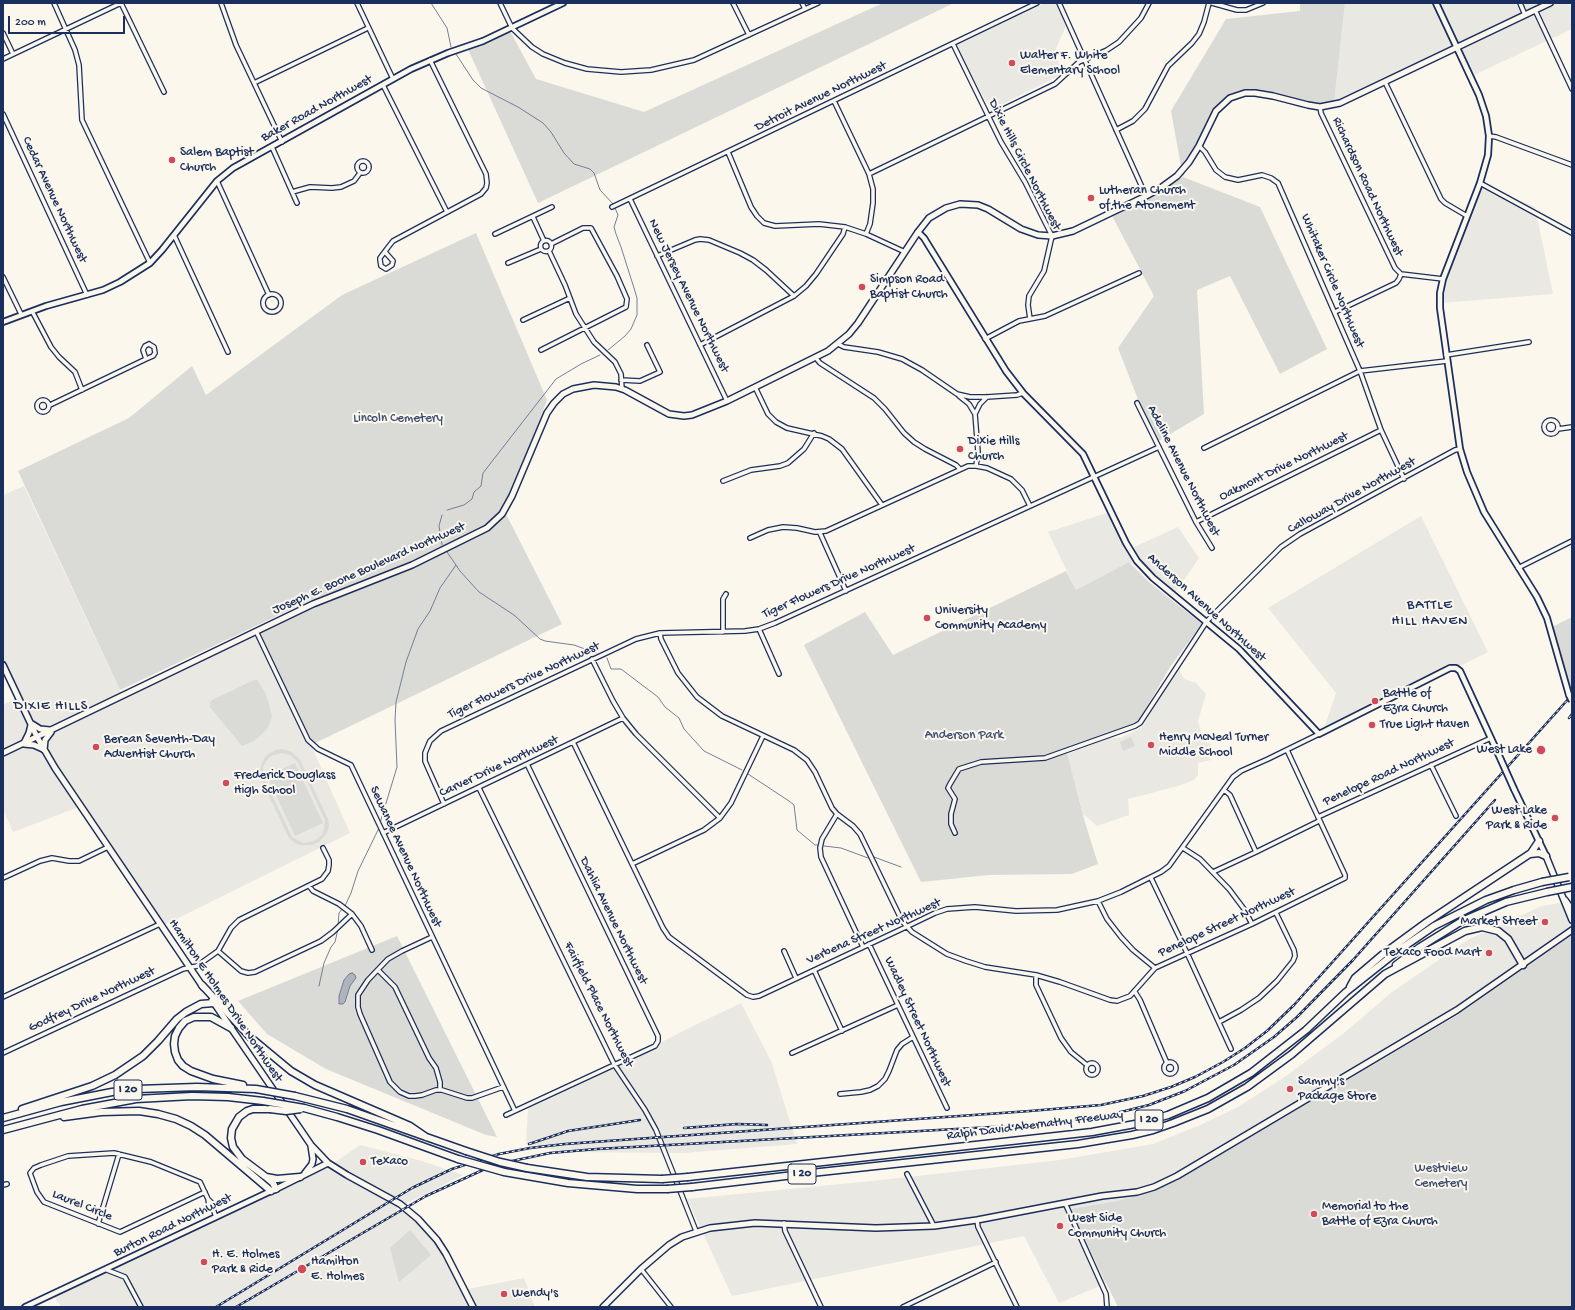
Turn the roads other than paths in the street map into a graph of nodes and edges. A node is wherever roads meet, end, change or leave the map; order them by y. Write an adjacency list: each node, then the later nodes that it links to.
1 (54, 3): 23 (street)
2 (121, 3): 23 (street); 37 (street)
3 (221, 3): 34 (street)
4 (356, 3): 21 (street)
5 (500, 3): 22 (street)
6 (563, 3): 22 (street, Baker Road Northwest)
7 (733, 3): 25 (street)
8 (802, 3): 18 (street)
9 (818, 3): 18 (street)
10 (1038, 3): 26 (street, Detroit Avenue Northwest)
11 (1059, 3): 30 (street)
12 (1149, 3): 30 (street)
13 (1210, 3): 14 (street); 42 (street)
14 (1262, 3)
15 (1436, 3): 27 (street)
16 (1520, 3): 20 (street)
17 (1550, 3): 19 (main road, Joseph E. Boone Boulevard Northwest)
18 (805, 9): 25 (street)
19 (1535, 10): 20 (main road, Joseph E. Boone Boulevard Northwest); 36 (street)
20 (1525, 15): 27 (main road, Joseph E. Boone Boulevard Northwest)
21 (368, 28): 32 (street); 34 (street)
22 (512, 28): 25 (street); 31 (street, Baker Road Northwest)
23 (67, 29): 28 (street); 76 (street)
24 (3, 34): 28 (street)
25 (749, 35)
26 (953, 44): 38 (street, Detroit Avenue Northwest); 41 (street, Dixie Hills Circle Northwest)
27 (1457, 48): 33 (main road, Joseph E. Boone Boulevard Northwest); 43 (street)
28 (13, 54): 29 (street)
29 (3, 59)
30 (1085, 59): 41 (street); 42 (street)
31 (430, 60): 32 (street, Baker Road Northwest); 59 (street)
32 (393, 79): 35 (street, Baker Road Northwest)
33 (1385, 82): 39 (main road, Joseph E. Boone Boulevard Northwest); 60 (street)
34 (254, 84): 44 (street)
35 (383, 85): 44 (street, Baker Road Northwest); 59 (street)
36 (1572, 89)
37 (164, 92)
38 (834, 101): 47 (street, Detroit Avenue Northwest); 50 (street)
39 (1320, 107): 45 (main road, Joseph E. Boone Boulevard Northwest); 79 (street, Richardson Road Northwest)
40 (3, 114): 82 (street, Cedar Avenue Northwest)
41 (989, 116): 50 (street); 68 (street, Dixie Hills Circle Northwest)
42 (1116, 130): 54 (street)
43 (1489, 136): 48 (street); 52 (street)
44 (282, 142): 46 (street, Baker Road Northwest)
45 (1199, 146): 54 (main road, Joseph E. Boone Boulevard Northwest); 87 (street, Whitaker Circle Northwest)
46 (272, 147): 51 (street, Baker Road Northwest); 53 (street)
47 (728, 152): 55 (street, Detroit Avenue Northwest); 62 (street)
48 (1572, 165)
49 (360, 173): 53 (street)
50 (869, 174): 66 (street)
51 (217, 181): 67 (street, Baker Road Northwest); 83 (street)
52 (1480, 183): 60 (street); 64 (street)
53 (292, 192): 56 (street)
54 (1146, 196): 68 (main road, Joseph E. Boone Boulevard Northwest)
55 (630, 199): 58 (street, Detroit Avenue Northwest); 75 (street, New Jersey Avenue Northwest)
56 (297, 203)
57 (552, 207): 61 (street)
58 (612, 207)
59 (447, 212): 73 (street)
60 (1467, 216): 81 (street)
61 (533, 217): 65 (street); 69 (street)
62 (845, 227): 66 (street); 84 (street)
63 (918, 232): 68 (main road, Joseph E. Boone Boulevard Northwest); 74 (main road, Joseph E. Boone Boulevard Northwest); 93 (street, Anderson Avenue Northwest)
64 (1572, 232)
65 (496, 234)
66 (866, 234): 74 (street)
67 (174, 235): 76 (street, Baker Road Northwest); 99 (street)
68 (1052, 236): 89 (street, Dixie Hills Circle Northwest)
69 (544, 241): 70 (street); 71 (street)
70 (551, 244): 72 (street); 92 (street)
71 (541, 248): 72 (street); 77 (street)
72 (548, 251): 85 (street)
73 (385, 252): 73 (street)
74 (905, 252): 95 (main road, Joseph E. Boone Boulevard Northwest)
75 (657, 256): 84 (street); 97 (street, New Jersey Avenue Northwest)
76 (150, 263): 82 (street, Baker Road Northwest)
77 (508, 263)
78 (1139, 272): 89 (street)
79 (1401, 274): 81 (street); 87 (street)
80 (3, 277): 88 (street)
81 (1443, 279): 100 (street)
82 (87, 295): 86 (street, Baker Road Northwest)
83 (269, 295): 83 (street)
84 (794, 296): 97 (street)
85 (570, 298): 90 (street); 92 (street)
86 (32, 310): 88 (street, Baker Road Northwest); 108 (street)
87 (1335, 312): 104 (street, Whitaker Circle Northwest)
88 (21, 314): 91 (street, Baker Road Northwest)
89 (1030, 319): 93 (street)
90 (523, 320)
91 (3, 322)
92 (585, 327): 98 (street); 105 (street)
93 (985, 339): 109 (street, Anderson Avenue Northwest)
94 (1529, 342): 100 (street)
95 (838, 344): 101 (main road, Joseph E. Boone Boulevard Northwest); 110 (street)
96 (647, 345): 105 (street)
97 (700, 345): 112 (street, New Jersey Avenue Northwest)
98 (541, 350)
99 (228, 352)
100 (1446, 355): 103 (street)
101 (815, 357): 106 (main road, Joseph E. Boone Boulevard Northwest); 124 (street)
102 (146, 359): 102 (street); 108 (street)
103 (1447, 361): 104 (street); 122 (street)
104 (1360, 371): 118 (street, Whitaker Circle Northwest); 121 (street)
105 (621, 380): 107 (street)
106 (755, 387): 112 (main road, Joseph E. Boone Boulevard Northwest); 119 (street)
107 (622, 389): 112 (main road, Joseph E. Boone Boulevard Northwest); 140 (main road, Joseph E. Boone Boulevard Northwest)
108 (82, 390): 114 (street)
109 (1023, 393): 111 (street); 125 (street, Anderson Avenue Northwest)
110 (957, 394): 111 (street); 115 (street)
111 (987, 397): 115 (street)
112 (727, 401)
113 (1137, 403): 120 (street, Adeline Avenue Northwest)
114 (50, 405)
115 (975, 414): 123 (street)
116 (1572, 427): 117 (street)
117 (1558, 429): 117 (street)
118 (1382, 430): 126 (street, Whitaker Circle Northwest); 130 (street, Oakmont Drive Northwest)
119 (814, 434): 127 (street); 128 (street)
120 (1159, 447): 125 (street, Tiger Flowers Drive Northwest); 130 (street, Adeline Avenue Northwest)
121 (1204, 448)
122 (1460, 449): 126 (street, Calloway Drive Northwest); 135 (street)
123 (976, 466): 124 (street); 129 (street)
124 (960, 469): 128 (street)
125 (1094, 477): 129 (street, Tiger Flowers Drive Northwest); 138 (street, Anderson Avenue Northwest)
126 (1404, 479): 138 (street, Calloway Drive Northwest)
127 (723, 481)
128 (882, 505): 131 (street)
129 (1030, 506): 136 (street, Tiger Flowers Drive Northwest)
130 (1196, 522): 134 (street, Adeline Avenue Northwest)
131 (820, 533): 132 (street); 136 (street)
132 (750, 538)
133 (1572, 541): 135 (street)
134 (1212, 548)
135 (1518, 568): 146 (street, bridge)
136 (846, 591): 139 (street, Tiger Flowers Drive Northwest)
137 (726, 594): 141 (street)
138 (1207, 621): 150 (street, Anderson Avenue Northwest); 169 (street, Calloway Drive Northwest)
139 (759, 629): 141 (street, Tiger Flowers Drive Northwest); 145 (street)
140 (256, 631): 149 (main road, Joseph E. Boone Boulevard Northwest); 168 (street, Sewanee Avenue Northwest)
141 (723, 632): 142 (street, Tiger Flowers Drive Northwest)
142 (660, 633): 143 (street, Tiger Flowers Drive Northwest); 151 (street)
143 (592, 659): 147 (street); 163 (street, Tiger Flowers Drive Northwest)
144 (3, 665): 148 (main road, Hamilton E Holmes Drive Northwest)
145 (779, 674)
146 (1572, 701)
147 (623, 718): 154 (street, Carver Drive Northwest); 166 (street)
148 (31, 724): 149 (main road); 152 (main road, Hamilton E Holmes Drive Northwest); 155 (main road)
149 (53, 730): 152 (main road, Joseph E. Boone Boulevard Northwest); 156 (main road)
150 (1319, 734): 153 (street); 157 (street, Verbena Street Northwest)
151 (763, 736): 164 (street); 166 (street)
152 (37, 737): 155 (main road, Joseph E. Boone Boulevard Northwest); 156 (main road, Hamilton E Holmes Drive Northwest)
153 (1491, 738): 160 (street, Penelope Road Northwest); 170 (street, bridge)
154 (573, 742): 159 (street, Carver Drive Northwest); 177 (street, Verbena Street Northwest)
155 (23, 744): 156 (main road); 158 (main road, Joseph E. Boone Boulevard Northwest)
156 (44, 750): 171 (main road, Hamilton E Holmes Drive Northwest)
157 (1287, 750): 162 (street, Verbena Street Northwest); 167 (street)
158 (3, 754)
159 (527, 764): 161 (street, Carver Drive Northwest); 224 (street, Dahlia Avenue Northwest)
160 (1431, 765): 165 (street); 167 (street, Penelope Road Northwest)
161 (479, 788): 163 (street, Carver Drive Northwest); 224 (street, Fairfield Place Northwest)
162 (1224, 790): 173 (street, Verbena Street Northwest); 174 (street)
163 (444, 804): 168 (street, Carver Drive Northwest)
164 (837, 814): 192 (street, Penelope Street Northwest); 196 (street)
165 (1456, 816)
166 (720, 818): 177 (street)
167 (1319, 819): 174 (street, Penelope Road Northwest); 187 (street, Penelope Street Northwest)
168 (383, 833): 194 (street, Sewanee Avenue Northwest)
169 (955, 833)
170 (1538, 841): 175 (highway); 176 (street)
171 (108, 847): 180 (street); 190 (main road, Hamilton E Holmes Drive Northwest)
172 (324, 848): 182 (street)
173 (1183, 848): 178 (street); 181 (street, Verbena Street Northwest)
174 (1256, 852): 178 (street, Penelope Road Northwest)
175 (1528, 855): 176 (highway); 211 (highway)
176 (1546, 856): 184 (main road)
177 (632, 864): 208 (street, Verbena Street Northwest)
178 (1213, 872): 191 (street)
179 (1570, 877): 211 (highway, Ralph David Abernathy Freeway / I 20, bridge)
180 (3, 878)
181 (1151, 878): 185 (street, Verbena Street Northwest); 200 (street)
182 (309, 886): 188 (street); 198 (street)
183 (1572, 887): 206 (highway, I 20, bridge)
184 (1564, 897): 186 (main road); 189 (main road)
185 (1098, 901): 192 (street, Verbena Street Northwest); 203 (street)
186 (1571, 907)
187 (1276, 913): 191 (street, Penelope Street Northwest); 216 (street)
188 (352, 914): 197 (street); 198 (street)
189 (1572, 920)
190 (160, 924): 202 (main road, Hamilton E Holmes Drive Northwest); 212 (street)
191 (1252, 924): 200 (street, Penelope Street Northwest)
192 (906, 927): 195 (street, Verbena Street Northwest); 207 (street, Penelope Street Northwest)
193 (1572, 930): 201 (main road)
194 (432, 938): 204 (street); 226 (street, Sewanee Avenue Northwest)
195 (869, 944): 196 (street, Verbena Street Northwest); 215 (street, Wadley Street Northwest)
196 (863, 947): 205 (street, Verbena Street Northwest)
197 (372, 950)
198 (218, 952): 202 (street, Godfrey Drive Northwest)
199 (784, 952): 208 (street)
200 (1188, 953): 203 (street, Penelope Street Northwest); 216 (street)
201 (1523, 964): 206 (highway); 246 (main road)
202 (191, 967): 209 (main road, Hamilton E Holmes Drive Northwest); 221 (street, Godfrey Drive Northwest)
203 (1156, 968): 210 (street, Penelope Street Northwest)
204 (378, 970): 228 (street); 228 (street)
205 (814, 970): 208 (street, Verbena Street Northwest); 218 (street)
206 (1385, 974): 230 (highway, I 20, bridge)
207 (1036, 975): 210 (street, Penelope Street Northwest); 225 (street)
208 (796, 978)
209 (204, 988): 213 (main road, Hamilton E Holmes Drive Northwest); 214 (highway); 237 (highway)
210 (1135, 992): 223 (street)
211 (1346, 992): 237 (highway, Ralph David Abernathy Freeway / I 20, bridge)
212 (3, 997)
213 (214, 1003): 214 (highway); 217 (main road, Hamilton E Holmes Drive Northwest)
214 (201, 1004): 234 (highway)
215 (898, 1005): 218 (street); 219 (street, Wadley Street Northwest)
216 (1219, 1022): 220 (street)
217 (231, 1028): 227 (highway); 238 (main road, Hamilton E Holmes Drive Northwest)
218 (842, 1030): 222 (street)
219 (913, 1037): 229 (street); 231 (street, Wadley Street Northwest)
220 (1231, 1049)
221 (3, 1053)
222 (792, 1053)
223 (1167, 1063)
224 (614, 1064): 232 (street); 252 (street, Fairfield Place Northwest)
225 (1087, 1065)
226 (503, 1087): 228 (street); 232 (street, Sewanee Avenue Northwest)
227 (256, 1089): 234 (highway, I 20); 237 (highway, I 20, bridge)
228 (440, 1090)
229 (840, 1094)
230 (304, 1108): 235 (highway, I 20, bridge); 243 (highway, bridge)
231 (947, 1108)
232 (515, 1111): 233 (street)
233 (506, 1115)
234 (3, 1117)
235 (38, 1120): 236 (highway, I 20); 244 (highway)
236 (3, 1130)
237 (426, 1136)
238 (311, 1145): 240 (main road, Hamilton E Holmes Drive Northwest); 242 (main road)
239 (119, 1154): 245 (street, Laurel Circle); 250 (street); 250 (street, Laurel Circle)
240 (328, 1163): 242 (main road, Burton Road Northwest); 258 (main road, Hamilton E Holmes Drive Northwest)
241 (907, 1174): 251 (street)
242 (302, 1176): 243 (highway); 244 (main road, Burton Road Northwest)
243 (266, 1177): 244 (highway)
244 (274, 1190): 247 (street, Burton Road Northwest)
245 (205, 1192): 247 (street, Laurel Circle); 250 (street, Laurel Circle)
246 (1065, 1203): 248 (main road); 264 (street)
247 (216, 1217): 255 (street, Burton Road Northwest)
248 (977, 1220): 251 (main road); 253 (street)
249 (784, 1223): 251 (main road); 252 (main road); 261 (street)
250 (98, 1224)
251 (934, 1226)
252 (696, 1231): 254 (main road)
253 (996, 1262): 262 (street); 263 (street)
254 (641, 1269): 259 (main road); 260 (street)
255 (107, 1270): 256 (street, Burton Road Northwest); 257 (street)
256 (26, 1307)
257 (140, 1307)
258 (473, 1307)
259 (603, 1307)
260 (671, 1307)
261 (821, 1307)
262 (903, 1307)
263 (1017, 1307)
264 (1106, 1307)

